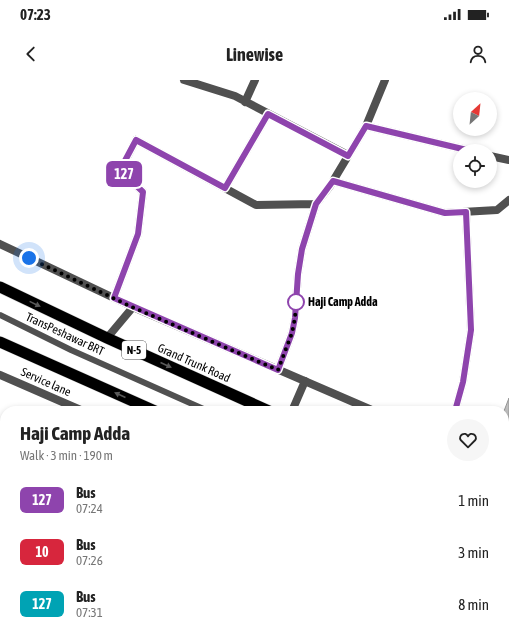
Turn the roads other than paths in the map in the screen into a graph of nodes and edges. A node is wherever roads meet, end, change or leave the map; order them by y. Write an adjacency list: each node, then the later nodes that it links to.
1 (184, 80): 4 (street)
2 (255, 80): 4 (street)
3 (385, 80): 6 (street)
4 (246, 102): 5 (street)
5 (268, 114): 8 (street); 12 (street)
6 (366, 126): 7 (street); 8 (street)
7 (453, 147)
8 (348, 156): 11 (street)
9 (497, 157): 10 (street)
10 (509, 160)
11 (333, 181): 14 (street); 15 (street)
12 (225, 188): 14 (street); 18 (street)
13 (509, 200): 15 (street)
14 (316, 204): 23 (street)
15 (466, 212): 32 (street)
16 (0, 244): 18 (street)
17 (0, 286): 21 (highway, Grand Trunk Road / N-5, one-way to 21)
18 (114, 298): 19 (street)
19 (132, 307): 21 (street); 23 (street)
20 (0, 315): 28 (lane, TransPeshawar BRT)
21 (107, 338): 29 (highway, Grand Trunk Road / N-5, one-way to 29)
22 (0, 342): 27 (highway, one-way to 22)
23 (278, 370): 25 (street)
24 (0, 375): 26 (street, Service lane)
25 (305, 382): 30 (street); 31 (street)
26 (71, 406)
27 (144, 406)
28 (197, 406)
29 (258, 406)
30 (294, 406)
31 (362, 406)
32 (456, 406)

